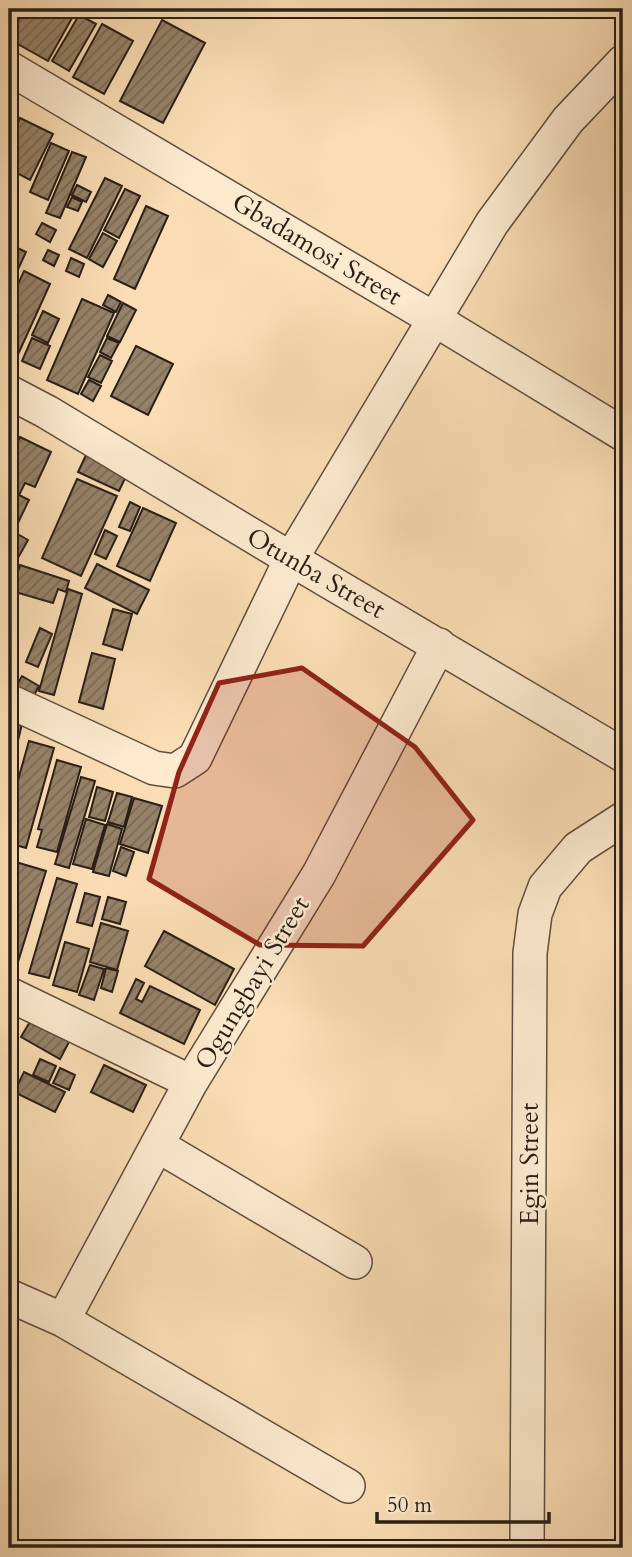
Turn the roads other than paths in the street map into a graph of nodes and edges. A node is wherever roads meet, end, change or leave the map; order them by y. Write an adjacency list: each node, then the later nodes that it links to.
1 (623, 62): 3 (street)
2 (9, 68): 3 (street, Gbadamosi Street)
3 (435, 319): 5 (street, Gbadamosi Street); 6 (street)
4 (9, 392): 6 (street, Otunba Street)
5 (623, 434)
6 (291, 559): 7 (street, Otunba Street); 8 (street)
7 (439, 645): 9 (street, Otunba Street); 12 (street, Ogungbayi Street)
8 (9, 701)
9 (623, 755)
10 (623, 819): 18 (street, Egin Street)
11 (9, 995): 12 (street)
12 (191, 1082): 13 (street, Ogungbayi Street)
13 (157, 1145): 14 (street); 16 (street, Ogungbayi Street)
14 (355, 1262)
15 (9, 1296): 16 (street)
16 (63, 1320): 17 (street)
17 (348, 1486)
18 (527, 1548)

